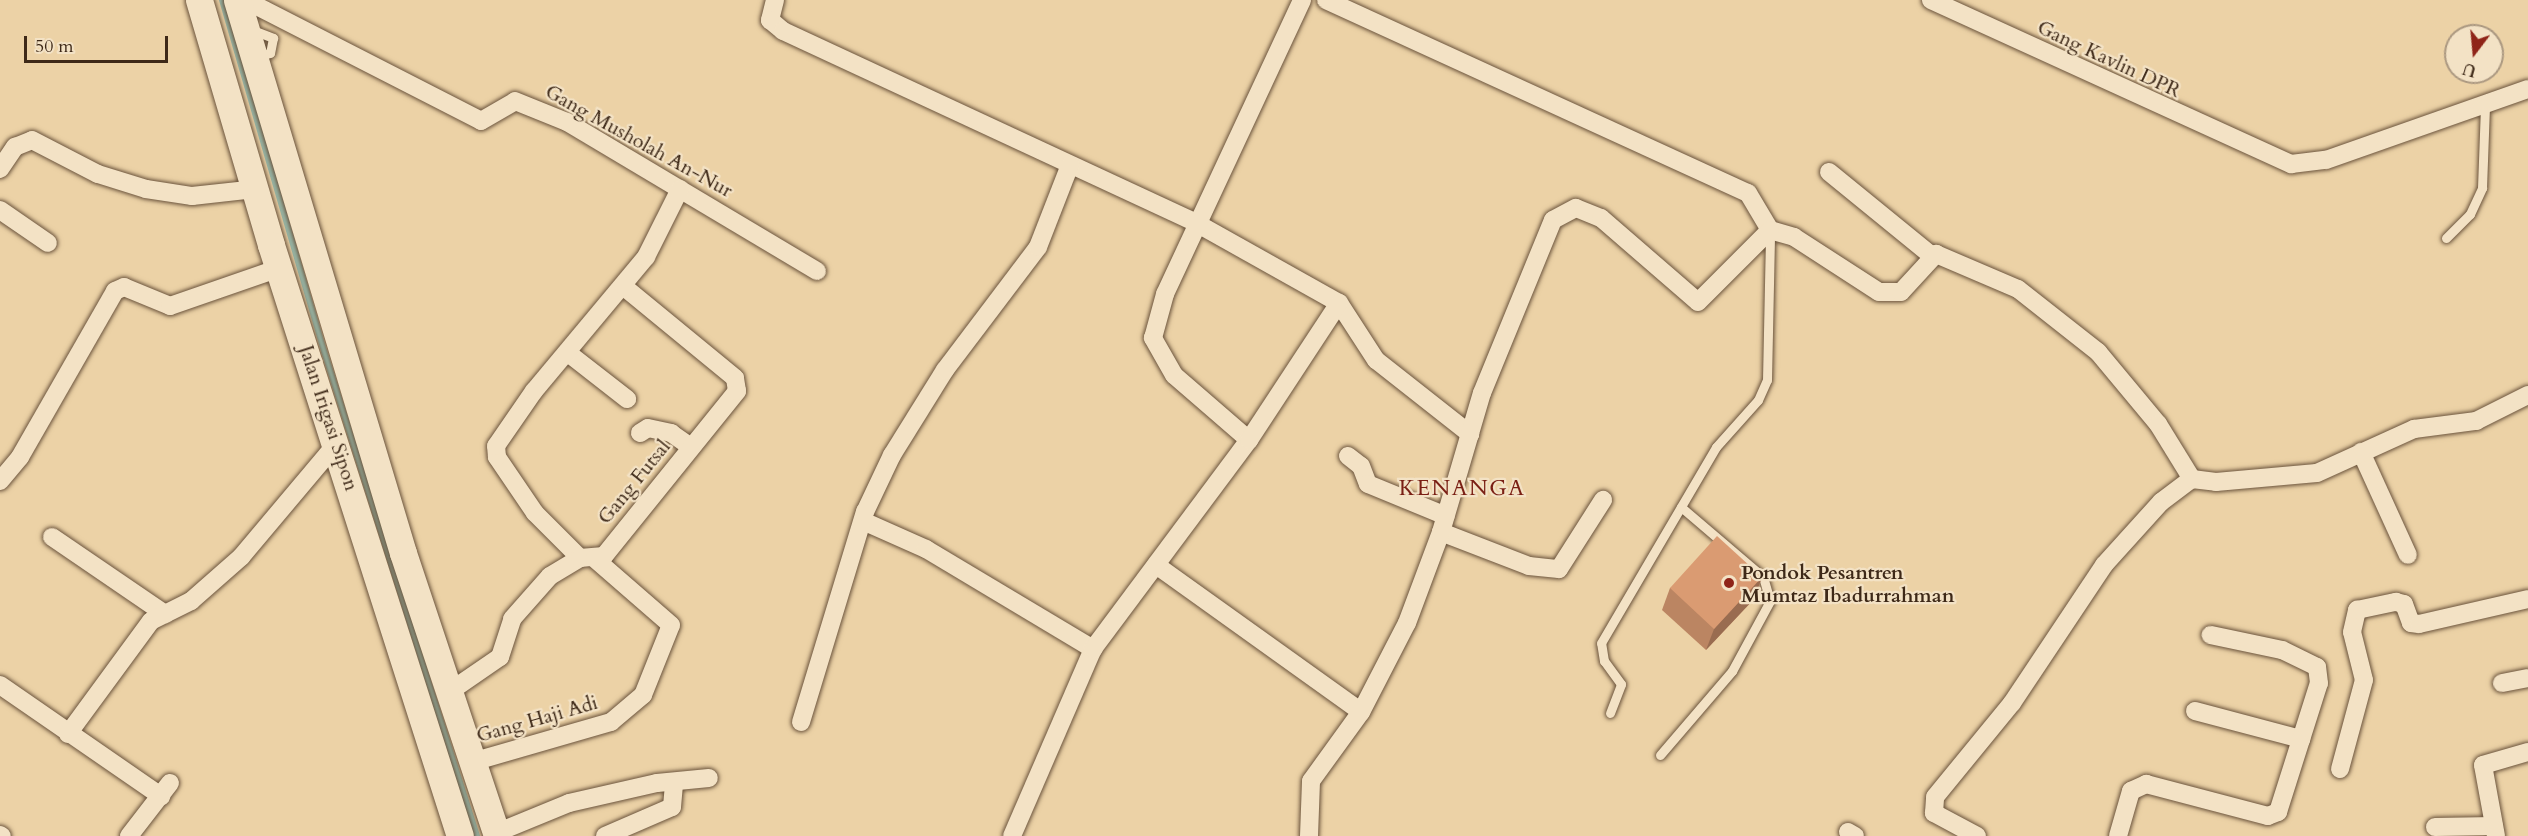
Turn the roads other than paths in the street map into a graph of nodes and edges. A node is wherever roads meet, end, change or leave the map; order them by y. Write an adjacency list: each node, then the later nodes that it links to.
1 (199, 0): 14 (street, Jalan Irigasi Sipon)
2 (237, 0): 53 (street, Jalan Irigasi Sipon)
3 (245, 0): 15 (street, Gang Musholah An-Nur)
4 (775, 0): 11 (street)
5 (1302, 0): 17 (street)
6 (1326, 0): 18 (street)
7 (1931, 0): 8 (street, Gang Kavlin DPR)
8 (1950, 4): 10 (street, Gang Kavlin DPR)
9 (2528, 89): 10 (street, Gang Kavlin DPR)
10 (2485, 105): 19 (lane)
11 (1070, 165): 17 (street); 40 (street)
12 (0, 169): 14 (street)
13 (1829, 172): 21 (street)
14 (255, 189): 22 (street, Jalan Irigasi Sipon)
15 (680, 189): 23 (street, Gang Musholah An-Nur); 24 (street)
16 (0, 210): 20 (street)
17 (1198, 224): 25 (street); 31 (street)
18 (1770, 230): 21 (street); 30 (street); 39 (lane)
19 (2446, 238)
20 (48, 243)
21 (1932, 256): 36 (street)
22 (280, 268): 32 (street, Jalan Irigasi Sipon); 37 (street)
23 (817, 271)
24 (623, 286): 26 (street); 33 (street, Gang Futsal)
25 (1339, 303): 30 (street); 31 (street)
26 (568, 353): 28 (street); 44 (street)
27 (2528, 395): 34 (street)
28 (627, 399)
29 (640, 433): 33 (street)
30 (1470, 434): 41 (street)
31 (1249, 440): 45 (street)
32 (336, 444): 47 (street); 71 (street, Jalan Irigasi Sipon)
33 (691, 447): 44 (street, Gang Futsal)
34 (2361, 452): 36 (street); 43 (street)
35 (1348, 456): 41 (street)
36 (2192, 479): 67 (street)
37 (0, 482)
38 (1603, 500): 41 (street)
39 (1681, 507): 56 (lane); 61 (lane)
40 (863, 521): 49 (street); 57 (street)
41 (1444, 524): 55 (street)
42 (52, 537): 47 (street)
43 (2408, 555)
44 (587, 559): 53 (street, Gang Futsal); 62 (street, Gang Haji Adi)
45 (1156, 565): 49 (street); 55 (street)
46 (2528, 598): 63 (street)
47 (165, 614): 58 (street)
48 (2211, 636): 59 (street)
49 (1093, 649): 73 (street)
50 (2528, 678): 51 (street)
51 (2502, 683)
52 (0, 685): 58 (street)
53 (449, 692): 62 (street, Jalan Irigasi Sipon)
54 (2194, 711): 59 (street)
55 (1361, 712): 74 (street)
56 (1610, 712)
57 (801, 722)
58 (68, 734): 70 (street)
59 (2301, 739): 76 (street)
60 (2528, 752): 68 (street)
61 (1660, 755)
62 (472, 762): 69 (street, Jalan Irigasi Sipon)
63 (2340, 769)
64 (709, 778): 65 (street)
65 (674, 782): 69 (street); 72 (street)
66 (2435, 827): 68 (street)
67 (1953, 830): 75 (street)
68 (2495, 831)
69 (496, 834)
70 (129, 836)
71 (460, 836)
72 (605, 836)
73 (1012, 836)
74 (1309, 836)
75 (1977, 836)
76 (2118, 836)

